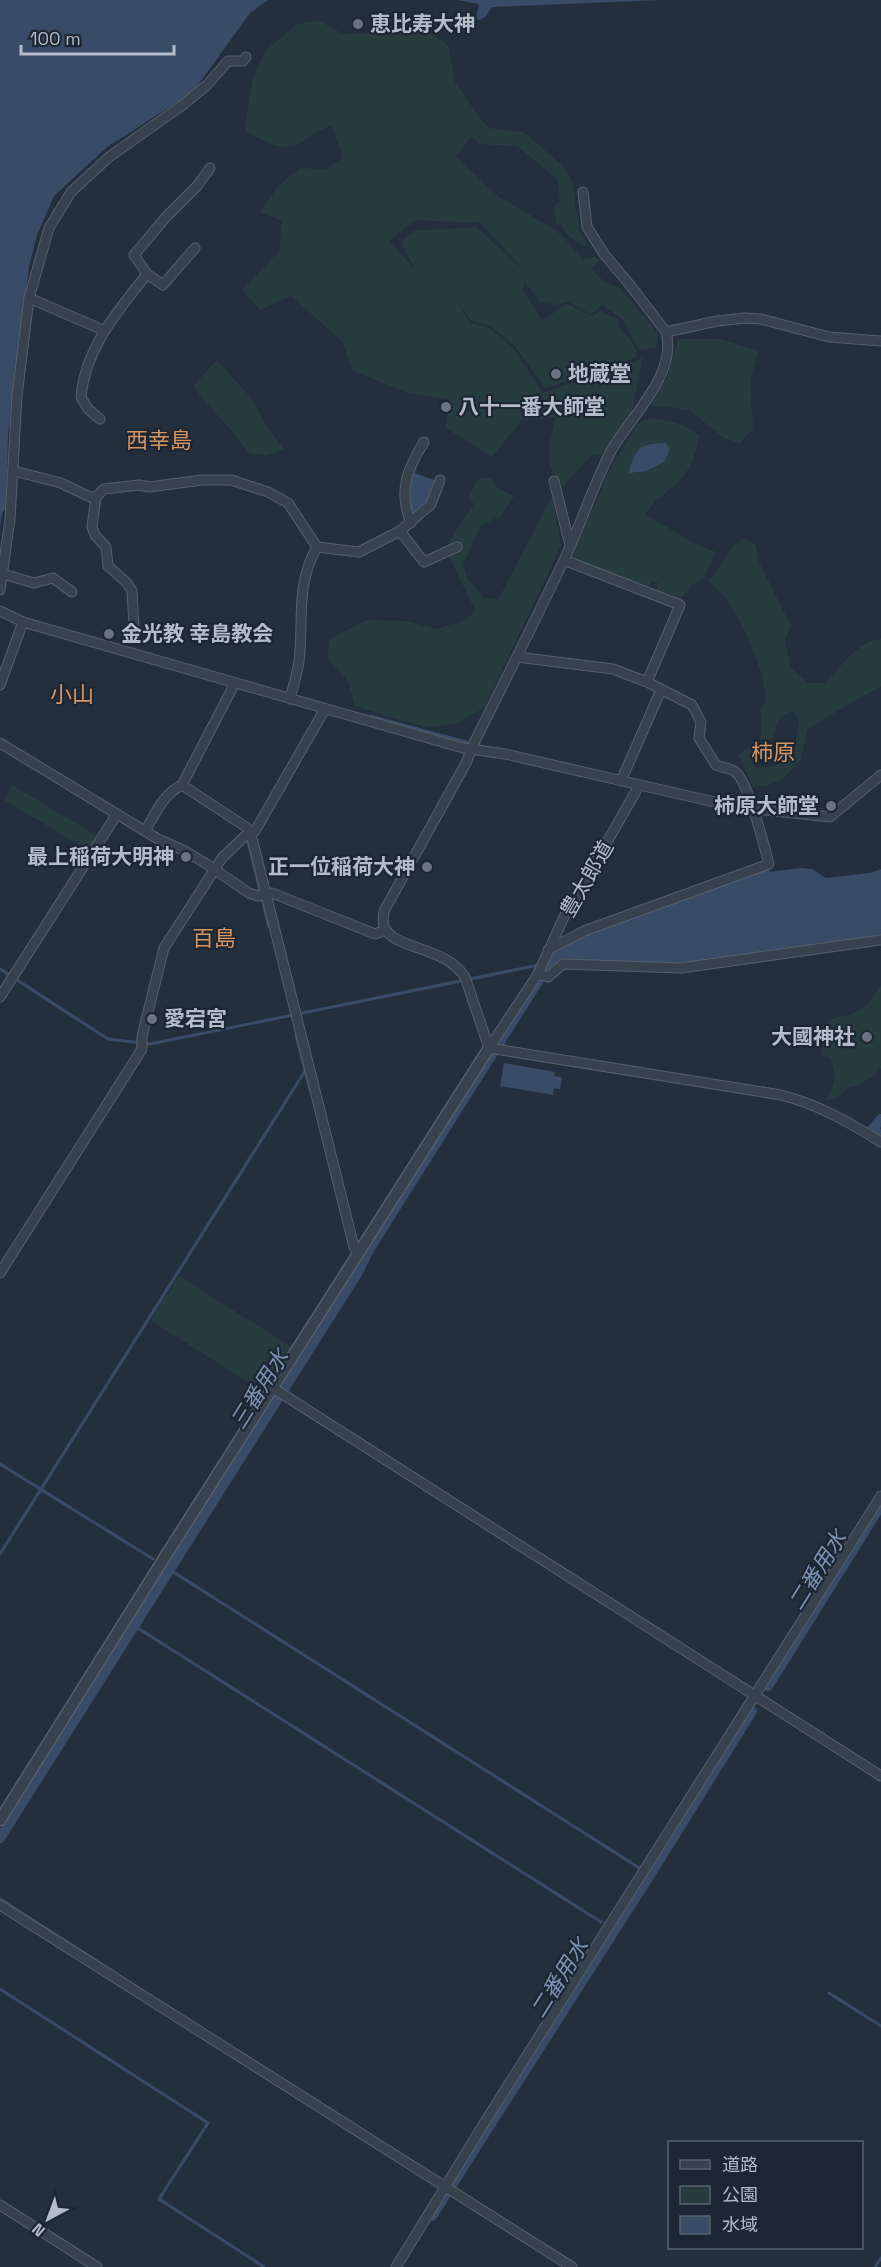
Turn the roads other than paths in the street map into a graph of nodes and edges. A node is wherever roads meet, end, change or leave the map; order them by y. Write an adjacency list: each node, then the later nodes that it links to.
1 (246, 57): 6 (street)
2 (210, 168): 5 (street)
3 (583, 192): 8 (street)
4 (195, 248): 5 (street)
5 (147, 274): 7 (street)
6 (29, 298): 7 (street); 12 (street)
7 (103, 330): 10 (street)
8 (666, 332): 9 (street); 19 (street)
9 (881, 341)
10 (100, 419)
11 (424, 442): 17 (street)
12 (14, 471): 15 (street); 16 (street)
13 (440, 480): 17 (street)
14 (555, 481): 19 (street)
15 (96, 497): 20 (street); 28 (street)
16 (5, 518): 23 (street)
17 (411, 523): 18 (street)
18 (400, 531): 20 (street); 21 (street)
19 (570, 545): 22 (street)
20 (317, 547): 34 (street)
21 (457, 547)
22 (564, 560): 29 (street); 30 (street)
23 (3, 574): 24 (street); 25 (street)
24 (0, 590)
25 (72, 591)
26 (0, 611): 27 (street)
27 (23, 622): 31 (street); 32 (street)
28 (134, 626)
29 (517, 657): 30 (street); 37 (street)
30 (647, 682): 33 (street)
31 (235, 683): 34 (street); 40 (street)
32 (0, 685)
33 (661, 690): 39 (street); 42 (street)
34 (290, 699): 35 (street)
35 (325, 709): 37 (street); 45 (street)
36 (0, 743): 43 (street)
37 (473, 746): 39 (street); 48 (street)
38 (881, 775): 42 (street)
39 (621, 781): 41 (street)
40 (181, 785): 44 (street); 45 (street)
41 (639, 786): 42 (street); 50 (street, 豊太郎道)
42 (753, 810): 50 (street)
43 (117, 814): 44 (street); 52 (street)
44 (145, 831): 46 (street)
45 (248, 835): 46 (street); 47 (street)
46 (215, 870): 47 (street); 56 (street)
47 (262, 895): 48 (street); 55 (street)
48 (386, 930): 53 (street)
49 (881, 940): 51 (street)
50 (548, 950): 51 (street, 豊太郎道)
51 (541, 971): 53 (street, 豊太郎道)
52 (0, 997)
53 (495, 1048): 54 (street); 55 (street)
54 (879, 1136)
55 (359, 1252): 57 (street)
56 (0, 1273)
57 (273, 1388): 59 (street); 61 (street)
58 (881, 1496): 59 (street)
59 (754, 1696): 60 (street); 63 (street)
60 (881, 1776)
61 (0, 1820)
62 (0, 1905): 63 (street)
63 (448, 2189): 66 (street); 67 (street)
64 (0, 2205): 65 (street)
65 (97, 2267)
66 (396, 2267)
67 (572, 2267)

